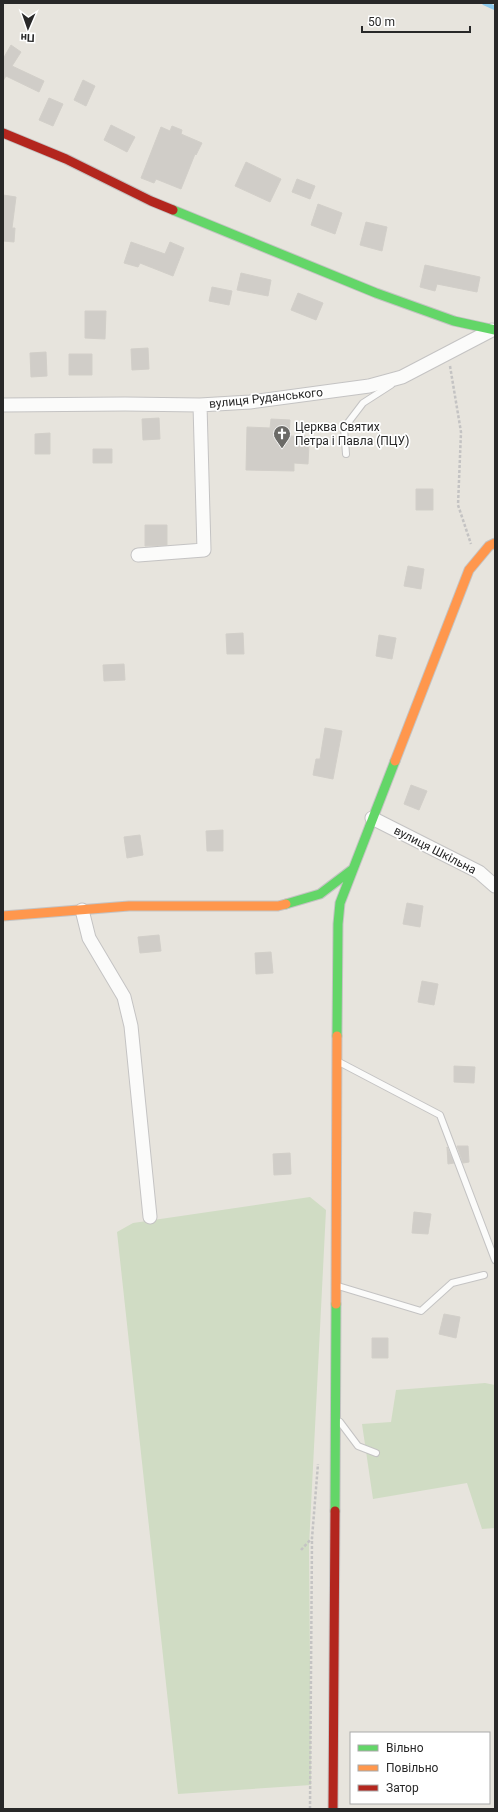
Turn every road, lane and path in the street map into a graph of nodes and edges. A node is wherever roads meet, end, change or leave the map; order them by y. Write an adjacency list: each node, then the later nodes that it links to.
1 (3, 133): 2 (street)
2 (494, 330): 3 (street, вулиця Руданського)
3 (448, 354): 4 (street, вулиця Руданського); 10 (path)
4 (402, 377): 6 (street, вулиця Руданського); 7 (lane)
5 (3, 405): 6 (street, вулиця Руданського)
6 (200, 405): 9 (street)
7 (346, 454)
8 (495, 543): 10 (street)
9 (138, 555)
10 (477, 561): 11 (street)
11 (372, 818): 12 (street); 13 (street, вулиця Шкільна)
12 (353, 869): 14 (street); 16 (street)
13 (495, 886)
14 (82, 910): 15 (street); 17 (street)
15 (3, 916)
16 (338, 1062): 18 (lane); 20 (street)
17 (150, 1217)
18 (495, 1260)
19 (484, 1275): 20 (lane)
20 (336, 1286): 21 (street)
21 (336, 1416): 22 (lane); 25 (street)
22 (376, 1453)
23 (312, 1538): 24 (path)
24 (310, 1809)
25 (333, 1809)

